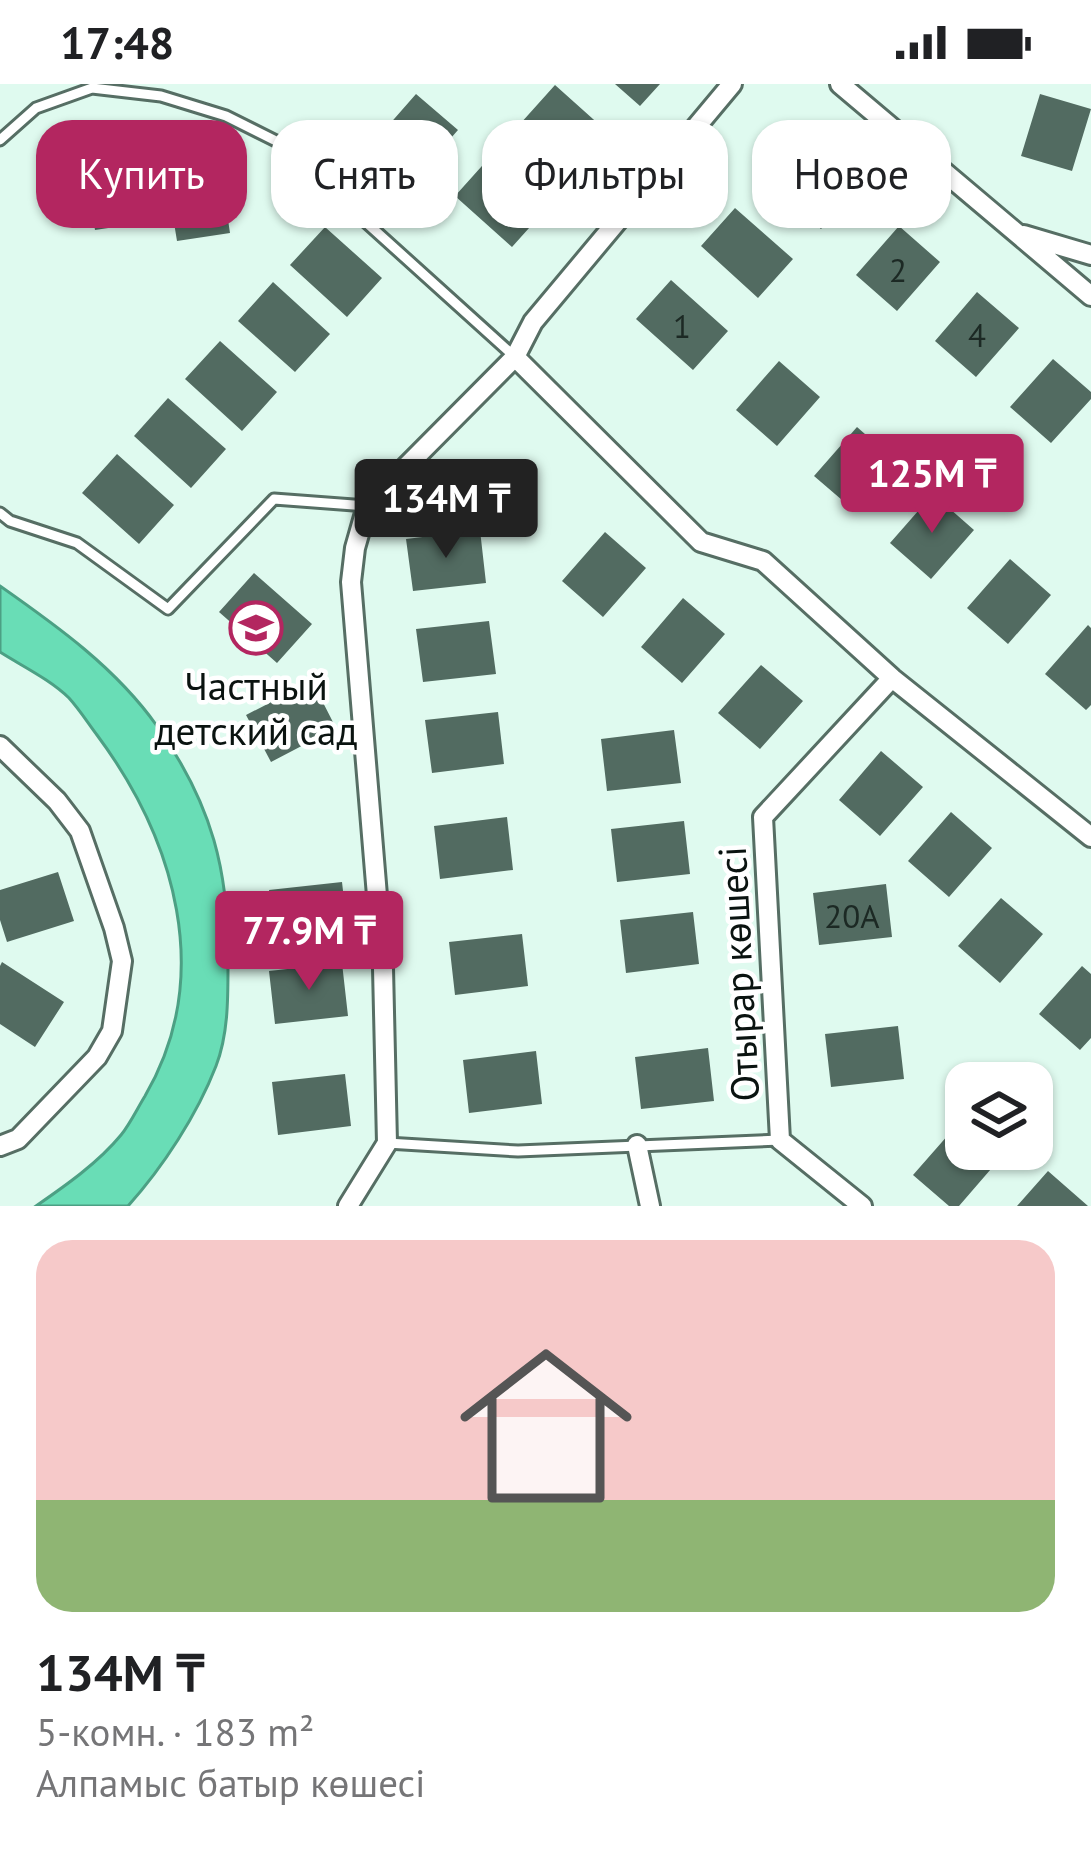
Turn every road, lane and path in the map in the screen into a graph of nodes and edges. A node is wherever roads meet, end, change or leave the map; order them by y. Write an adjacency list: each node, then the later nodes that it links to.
1 (732, 84): 7 (street)
2 (840, 84): 4 (street)
3 (0, 140): 7 (lane)
4 (1014, 232): 5 (street); 6 (street)
5 (1091, 255)
6 (1091, 296)
7 (514, 357): 8 (street); 10 (street)
8 (367, 506): 9 (lane); 14 (street)
9 (0, 513)
10 (892, 677): 12 (street); 13 (street, Отырар көшесі)
11 (0, 746): 16 (street)
12 (1091, 837)
13 (780, 1140): 15 (lane); 19 (street, Отырар көшесі)
14 (387, 1143): 15 (lane); 17 (street)
15 (637, 1145): 18 (street)
16 (0, 1146)
17 (348, 1206)
18 (650, 1206)
19 (862, 1206)

